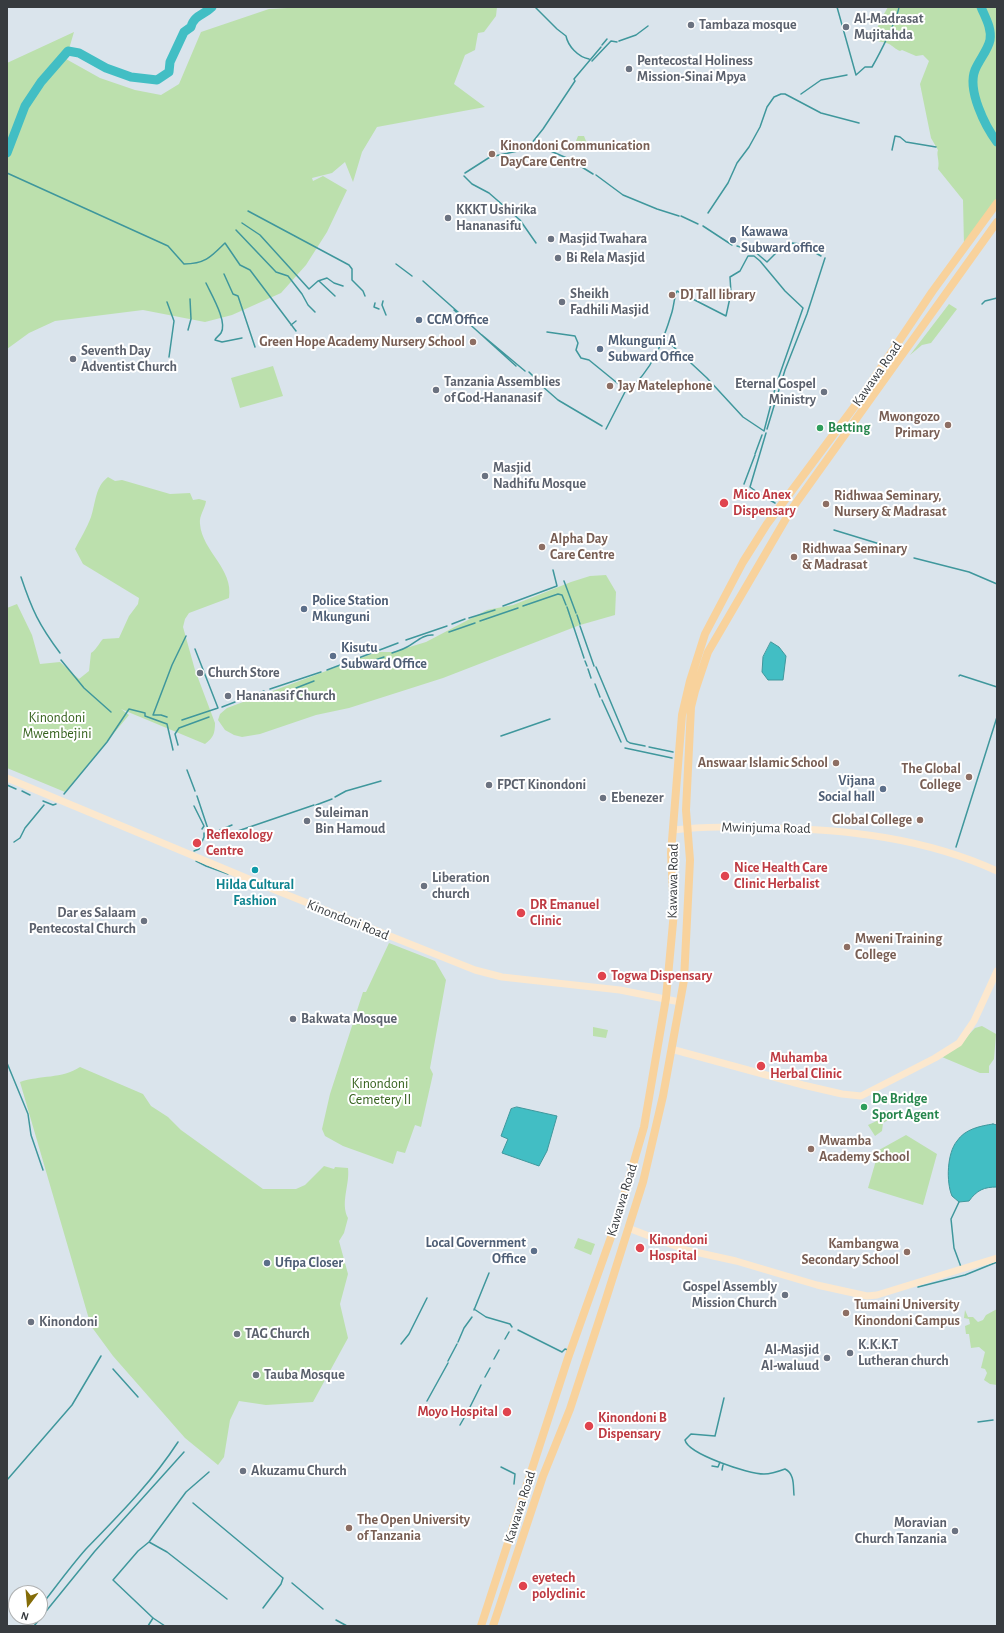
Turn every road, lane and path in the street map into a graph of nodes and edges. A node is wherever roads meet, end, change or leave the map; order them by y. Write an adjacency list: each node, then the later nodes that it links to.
1 (997, 203): 5 (main road, Kawawa Road)
2 (997, 222): 4 (main road, Kawawa Road)
3 (7, 778): 8 (street, Kinondoni Road)
4 (688, 828): 5 (street, Mwinjuma Road); 6 (street, Mwinjuma Road); 9 (main road, Kawawa Road)
5 (674, 830): 8 (main road, Kawawa Road)
6 (997, 871)
7 (997, 971): 10 (street)
8 (666, 998): 9 (street, Kinondoni Road); 13 (main road, Kawawa Road)
9 (680, 1002): 10 (main road, Kawawa Road)
10 (671, 1049): 11 (main road, Kawawa Road)
11 (628, 1228): 12 (street); 14 (main road, Kawawa Road)
12 (997, 1258)
13 (481, 1626)
14 (493, 1626)

